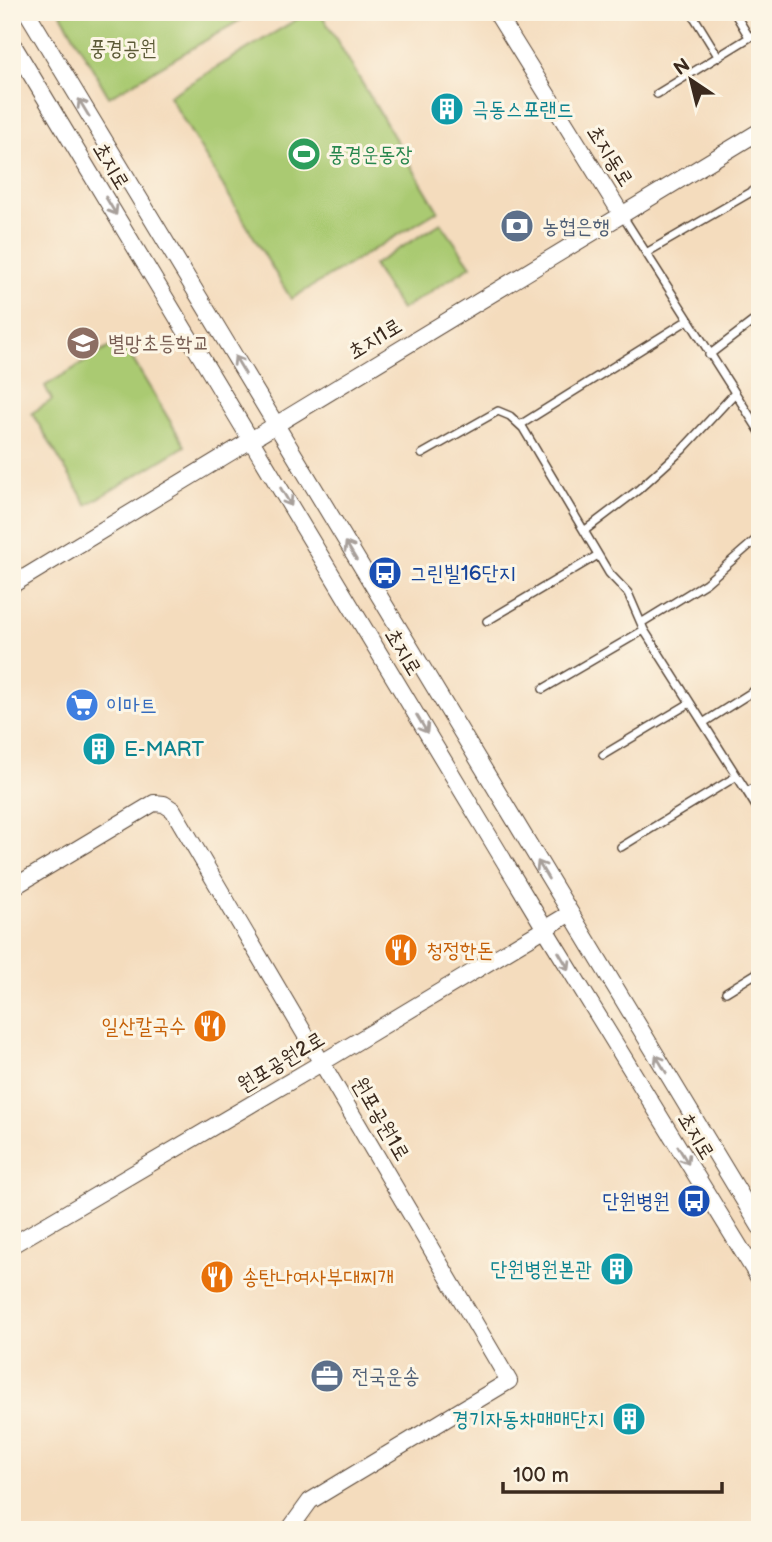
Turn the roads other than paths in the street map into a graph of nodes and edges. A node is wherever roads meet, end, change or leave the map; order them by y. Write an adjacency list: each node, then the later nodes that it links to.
1 (27, 12): 18 (street, 초지로, one-way to 1)
2 (496, 12): 12 (street, 초지동로)
3 (691, 12): 8 (lane)
4 (734, 12): 6 (lane)
5 (760, 31): 6 (lane)
6 (749, 37): 8 (lane)
7 (12, 43): 21 (street, 초지로, one-way to 21)
8 (718, 56): 9 (lane)
9 (657, 94)
10 (760, 131): 12 (street, 초지1로)
11 (760, 187): 13 (lane)
12 (622, 215): 13 (lane); 18 (street, 초지1로)
13 (646, 253): 15 (lane)
14 (760, 316): 16 (lane)
15 (688, 320): 16 (lane); 19 (lane)
16 (709, 355): 17 (lane)
17 (734, 394): 20 (lane); 23 (lane)
18 (275, 424): 21 (street, 초지1로); 40 (street, 초지로, one-way to 18)
19 (520, 425): 22 (lane); 23 (lane)
20 (760, 432)
21 (250, 439): 26 (street, 초지1로); 41 (street, 초지로, one-way to 41)
22 (422, 454)
23 (584, 531): 25 (lane)
24 (760, 536): 28 (lane)
25 (598, 555): 27 (lane); 28 (lane)
26 (12, 586)
27 (487, 621)
28 (642, 626): 30 (lane); 31 (lane)
29 (760, 687): 32 (lane)
30 (543, 689)
31 (691, 703): 32 (lane); 33 (lane)
32 (703, 723): 34 (lane)
33 (603, 755)
34 (737, 776): 36 (lane); 38 (lane)
35 (760, 784): 36 (lane)
36 (747, 792): 37 (lane)
37 (760, 813)
38 (621, 847)
39 (12, 888): 44 (street, 원포공원1로)
40 (569, 914): 41 (street, 원포공원2로); 45 (street, 초지로, one-way to 40)
41 (545, 929): 44 (street, 원포공원2로); 47 (street, 초지로, one-way to 47)
42 (760, 971): 43 (lane)
43 (726, 992)
44 (323, 1062): 46 (street, 원포공원2로); 48 (street, 원포공원1로)
45 (760, 1227)
46 (12, 1245)
47 (760, 1280)
48 (289, 1530)

